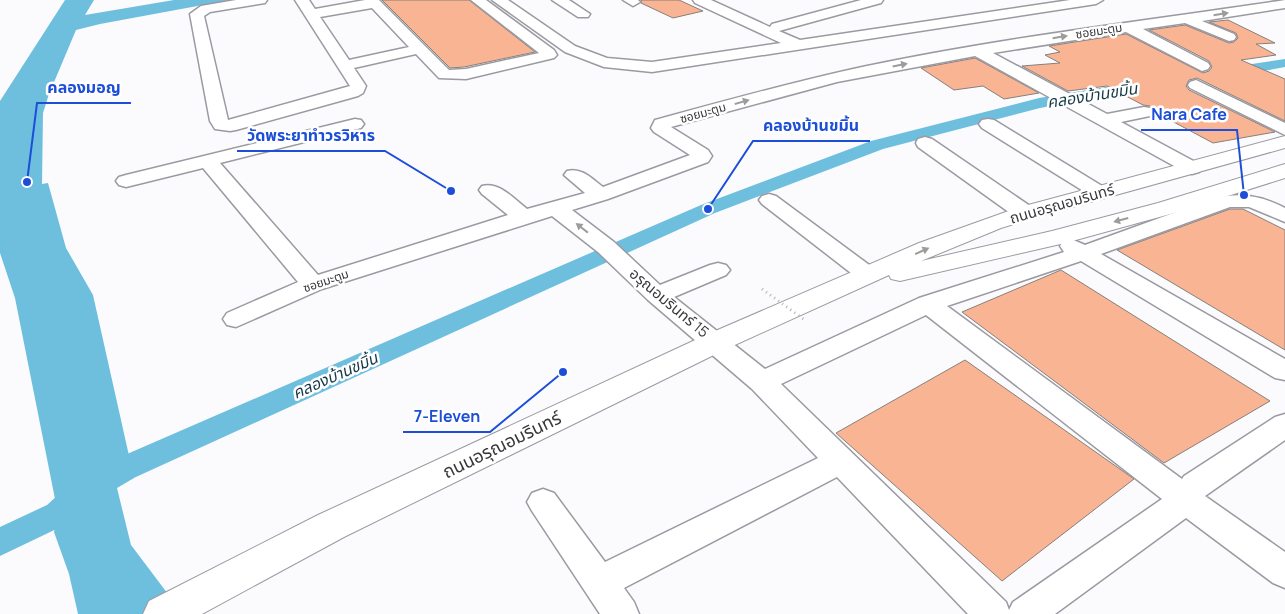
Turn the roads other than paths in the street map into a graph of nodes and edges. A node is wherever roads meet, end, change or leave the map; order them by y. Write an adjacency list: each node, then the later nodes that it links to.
1 (260, 0): 20 (street)
2 (302, 0): 12 (street)
3 (503, 0): 10 (street); 16 (street)
4 (559, 0): 13 (street)
5 (700, 0): 16 (street)
6 (718, 0): 16 (street)
7 (876, 0): 16 (street)
8 (1096, 0): 16 (street)
9 (374, 1): 12 (street); 18 (street)
10 (481, 2): 18 (street)
11 (1285, 4): 14 (street, ซอยมะตูม, one-way to 11)
12 (311, 14): 20 (street)
13 (583, 14)
14 (1189, 20): 15 (street, ซอยมะตูม); 17 (street)
15 (1127, 26): 19 (street, ซอยมะตูม, one-way to 15); 21 (street)
16 (788, 36)
17 (1229, 38)
18 (420, 49): 20 (street)
19 (978, 51): 24 (street); 36 (street, ซอยมะตูม, one-way to 19)
20 (345, 65)
21 (1202, 66)
22 (1196, 85): 27 (street)
23 (1144, 112): 24 (street)
24 (1106, 120): 32 (street)
25 (355, 124): 30 (street)
26 (988, 124): 38 (street)
27 (1285, 130)
28 (1285, 142): 32 (main road, ถนนอรุณอมรินทร์)
29 (925, 143): 40 (street)
30 (208, 161): 34 (street); 49 (street)
31 (1280, 162): 38 (main road); 44 (main road, ถนนอรุณอมรินทร์, one-way to 44)
32 (1192, 168): 38 (main road, ถนนอรุณอมรินทร์)
33 (574, 175): 36 (street)
34 (126, 181)
35 (488, 190): 42 (street)
36 (601, 195): 39 (street, ซอยมะตูม)
37 (769, 200): 48 (street)
38 (1095, 202): 40 (main road, ถนนอรุณอมรินทร์); 43 (main road); 46 (main road)
39 (557, 209): 42 (street, ซอยมะตูม); 50 (street, อรุณอมรินทร์ 15, one-way to 39)
40 (1025, 213): 43 (main road, ถนนอรุณอมรินทร์)
41 (1285, 216): 45 (street)
42 (524, 217): 49 (street, ซอยมะตูม)
43 (960, 235): 48 (main road, ถนนอรุณอมรินทร์, one-way to 43)
44 (1056, 238): 45 (street); 46 (main road, ถนนอรุณอมรินทร์)
45 (1083, 253): 51 (street); 54 (street)
46 (985, 255): 48 (main road, ถนนอรุณอมรินทร์)
47 (718, 270): 50 (street)
48 (857, 280): 53 (main road, ถนนอรุณอมรินทร์)
49 (313, 284): 52 (street, ซอยมะตูม)
50 (658, 295): 53 (street, อรุณอมรินทร์ 15)
51 (928, 304): 55 (street); 58 (street)
52 (236, 319)
53 (716, 342): 55 (street, อรุณอมรินทร์ 15); 63 (main road, ถนนอรุณอมรินทร์)
54 (1285, 371)
55 (762, 382): 57 (street, อรุณอมรินทร์ 15)
56 (1285, 425): 58 (street)
57 (840, 461): 61 (street); 62 (street, อรุณอมรินทร์ 15)
58 (1186, 500): 60 (street); 65 (street)
59 (543, 502): 61 (street)
60 (1285, 572)
61 (600, 582): 64 (street)
62 (989, 613)
63 (163, 614)
64 (621, 614)
65 (1026, 614)

